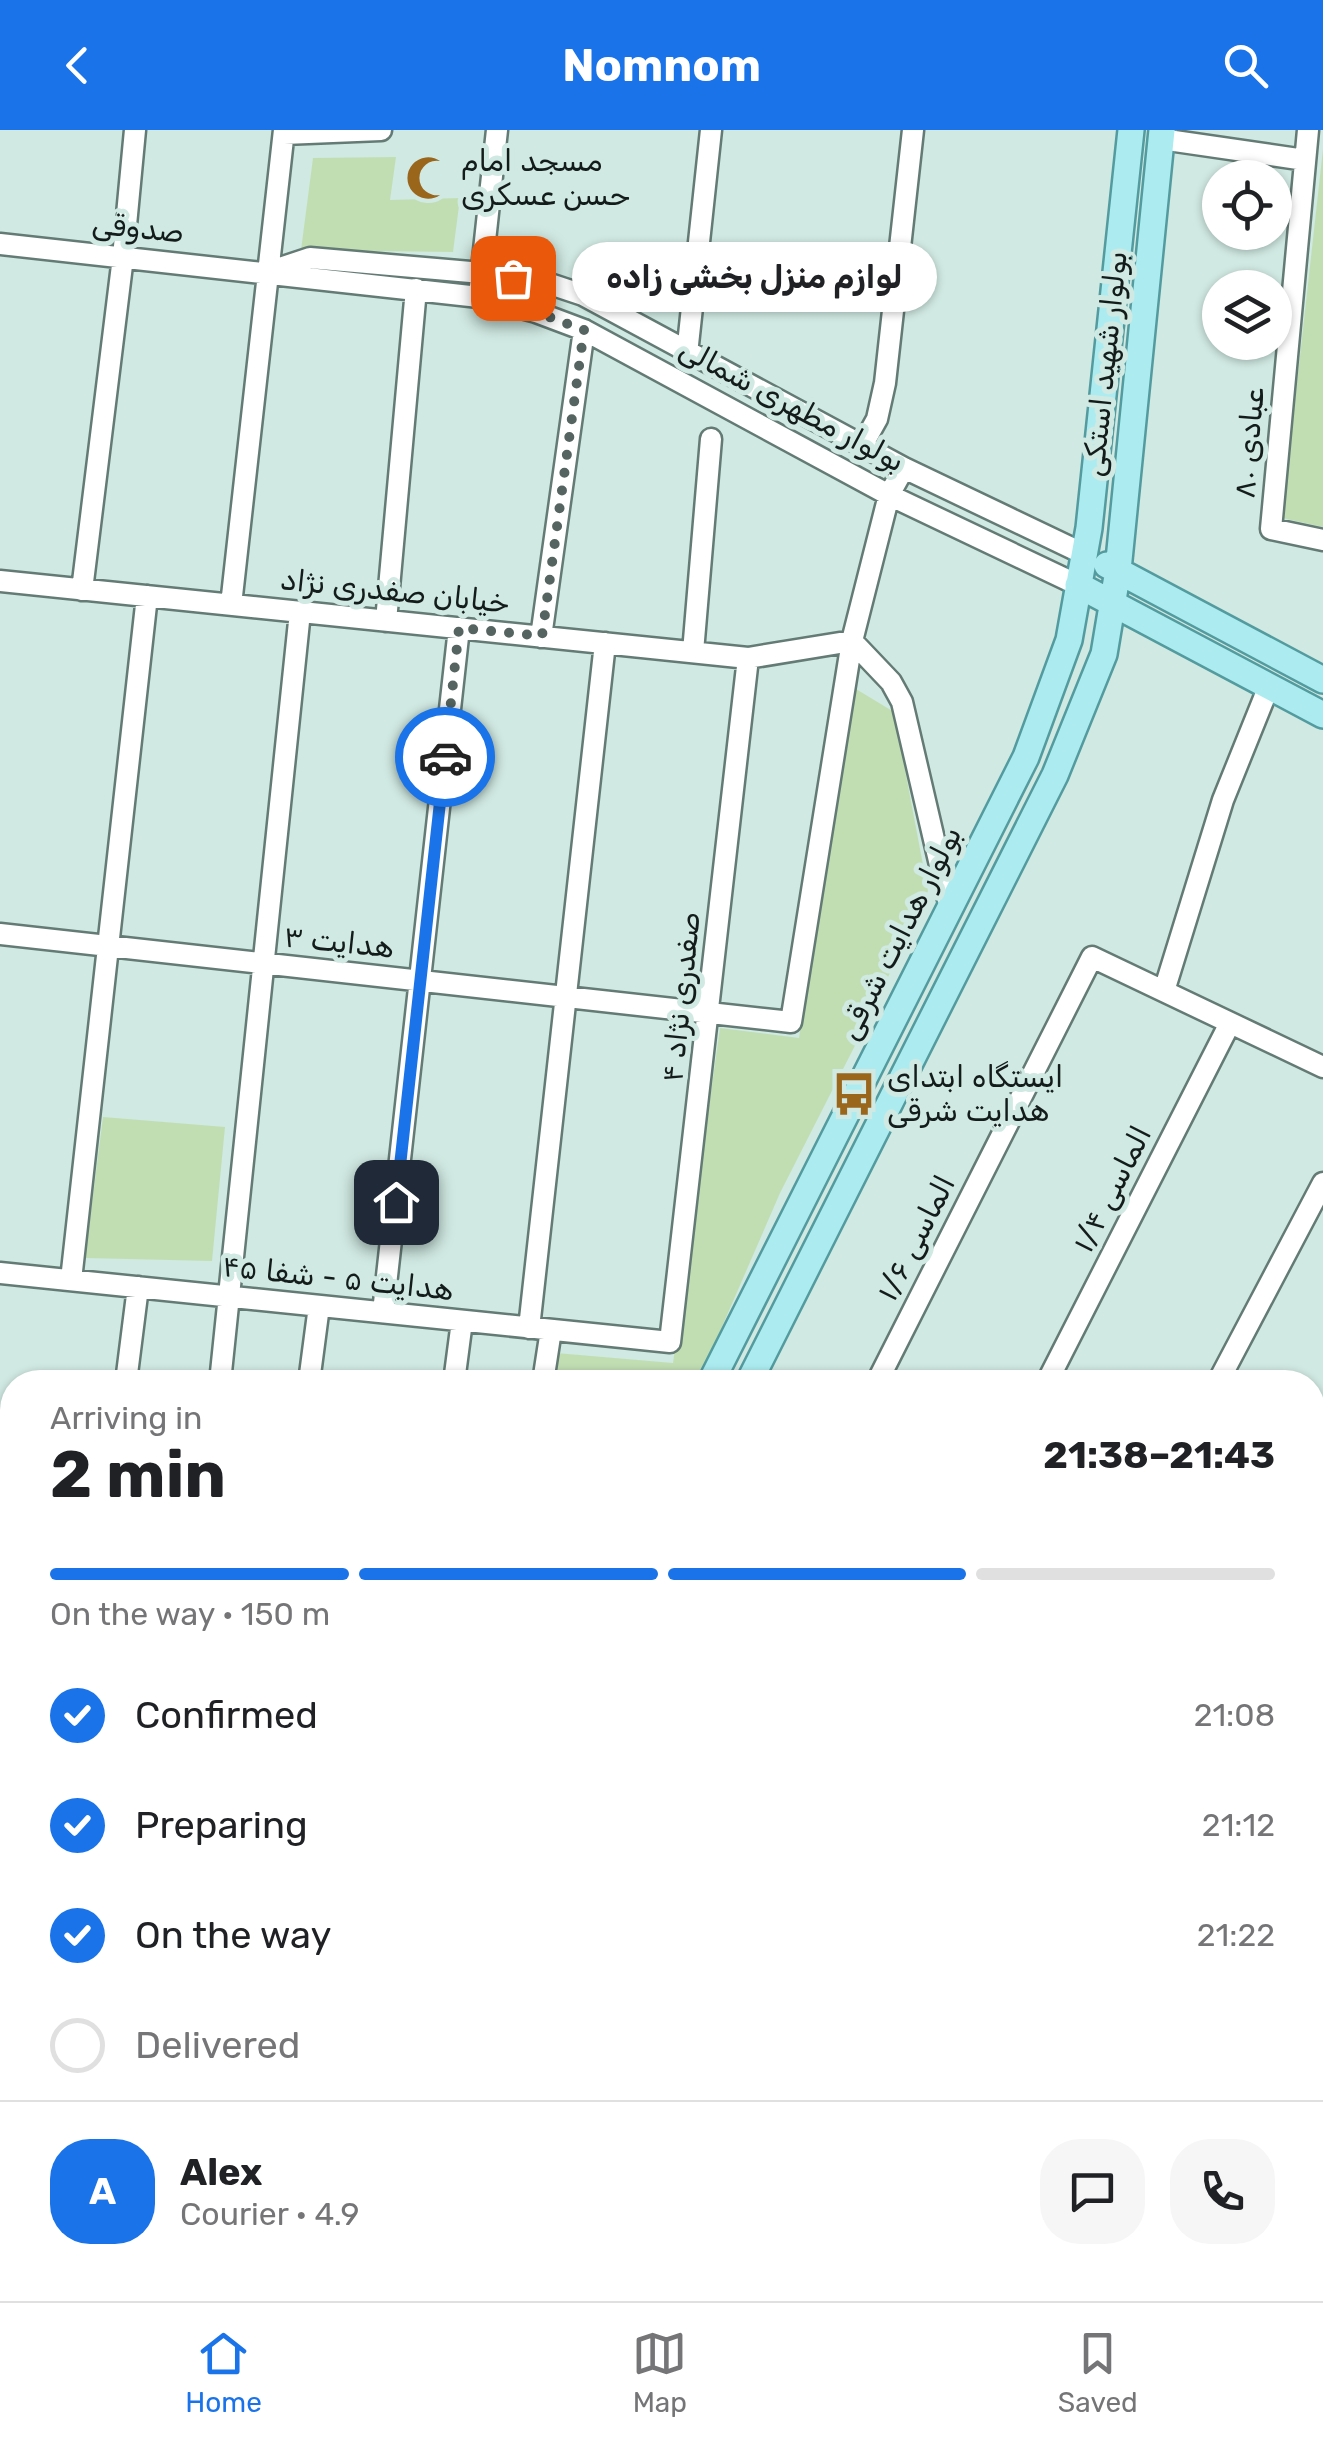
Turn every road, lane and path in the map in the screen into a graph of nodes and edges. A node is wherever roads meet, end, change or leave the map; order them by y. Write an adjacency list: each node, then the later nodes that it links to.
1 (135, 130): 12 (street)
2 (381, 130): 8 (street)
3 (497, 130): 14 (street)
4 (711, 130): 18 (street)
5 (914, 130): 20 (street)
6 (1131, 130): 24 (main road, بولوار شهید استکی)
7 (1308, 130): 10 (street, عبادی ۸۰)
8 (284, 132): 13 (street)
9 (1162, 134): 10 (street); 25 (main road, بولوار شهید استکی)
10 (1305, 160): 23 (street, عبادی ۸۰)
11 (0, 244): 12 (street, صدوقی)
12 (124, 257): 13 (street, صدوقی); 28 (street)
13 (269, 272): 14 (street, بولوار مطهری شمالی); 15 (street, بولوار مطهری شمالی); 30 (street)
14 (482, 273): 16 (street); 18 (street, بولوار مطهری شمالی)
15 (416, 289): 16 (street, بولوار مطهری شمالی); 33 (street)
16 (478, 297): 17 (street, بولوار مطهری شمالی)
17 (584, 330): 22 (street, بولوار مطهری شمالی); 35 (street)
18 (687, 354): 20 (street, بولوار مطهری شمالی)
19 (711, 439): 38 (street)
20 (862, 446): 21 (street, بولوار مطهری شمالی)
21 (904, 468): 22 (street); 24 (street, بولوار مطهری شمالی)
22 (890, 494): 27 (street, بولوار مطهری شمالی); 36 (street)
23 (1323, 540)
24 (1084, 554): 25 (main road, بولوار مطهری شمالی); 27 (main road, بولوار هدایت شرقی)
25 (1118, 570): 31 (main road, بولوار شهید استکی); 40 (main road, بولوار مطهری شمالی)
26 (0, 581): 28 (street, خیابان صفدری نژاد)
27 (1078, 585): 31 (main road, بولوار مطهری شمالی); 43 (main road, بولوار هدایت شرقی)
28 (82, 590): 29 (street, خیابان صفدری نژاد)
29 (147, 596): 30 (street, خیابان صفدری نژاد); 45 (street)
30 (231, 605): 32 (street, خیابان صفدری نژاد)
31 (1114, 605): 41 (main road, بولوار مطهری شمالی); 70 (main road)
32 (300, 612): 33 (street, خیابان صفدری نژاد); 46 (street)
33 (386, 621): 34 (street, خیابان صفدری نژاد)
34 (459, 628): 35 (street, خیابان صفدری نژاد); 47 (street)
35 (542, 636): 37 (street, خیابان صفدری نژاد)
36 (852, 642): 39 (street, خیابان صفدری نژاد); 43 (street); 50 (street, هدایت ۳)
37 (605, 644): 38 (street, خیابان صفدری نژاد); 49 (street)
38 (694, 652): 39 (street, خیابان صفدری نژاد)
39 (748, 658): 50 (street, صفدری نژاد ۴)
40 (1323, 680)
41 (1270, 686): 42 (main road, بولوار مطهری شمالی); 48 (street)
42 (1323, 715)
43 (950, 908): 69 (main road, بولوار هدایت شرقی)
44 (0, 934): 45 (street, هدایت ۳)
45 (108, 946): 46 (street, هدایت ۳); 55 (street)
46 (265, 964): 47 (street, هدایت ۳); 57 (street)
47 (421, 981): 49 (street, هدایت ۳); 59 (street)
48 (1164, 991): 51 (street); 71 (street, الماسی ۱/۶)
49 (567, 997): 50 (street, هدایت ۳); 61 (street)
50 (710, 1013): 63 (street, صفدری نژاد ۴)
51 (1230, 1022): 52 (street); 72 (street, الماسی ۱/۴)
52 (1323, 1066)
53 (1323, 1182): 73 (street)
54 (0, 1273): 55 (street, هدایت ۵ - شفا ۴۵)
55 (70, 1280): 56 (street, هدایت ۵ - شفا ۴۵)
56 (138, 1287): 57 (street, هدایت ۵ - شفا ۴۵); 64 (street)
57 (230, 1297): 58 (street, هدایت ۵ - شفا ۴۵); 65 (street)
58 (318, 1306): 59 (street, هدایت ۵ - شفا ۴۵); 66 (street)
59 (384, 1312): 60 (street, هدایت ۵ - شفا ۴۵)
60 (462, 1321): 61 (street, هدایت ۵ - شفا ۴۵); 67 (street)
61 (529, 1328): 62 (street, هدایت ۵ - شفا ۴۵)
62 (551, 1330): 63 (street, هدایت ۵ - شفا ۴۵); 68 (street)
63 (670, 1342)
64 (128, 1370)
65 (221, 1370)
66 (310, 1370)
67 (456, 1370)
68 (545, 1370)
69 (716, 1370)
70 (755, 1370)
71 (883, 1370)
72 (1053, 1370)
73 (1224, 1370)

